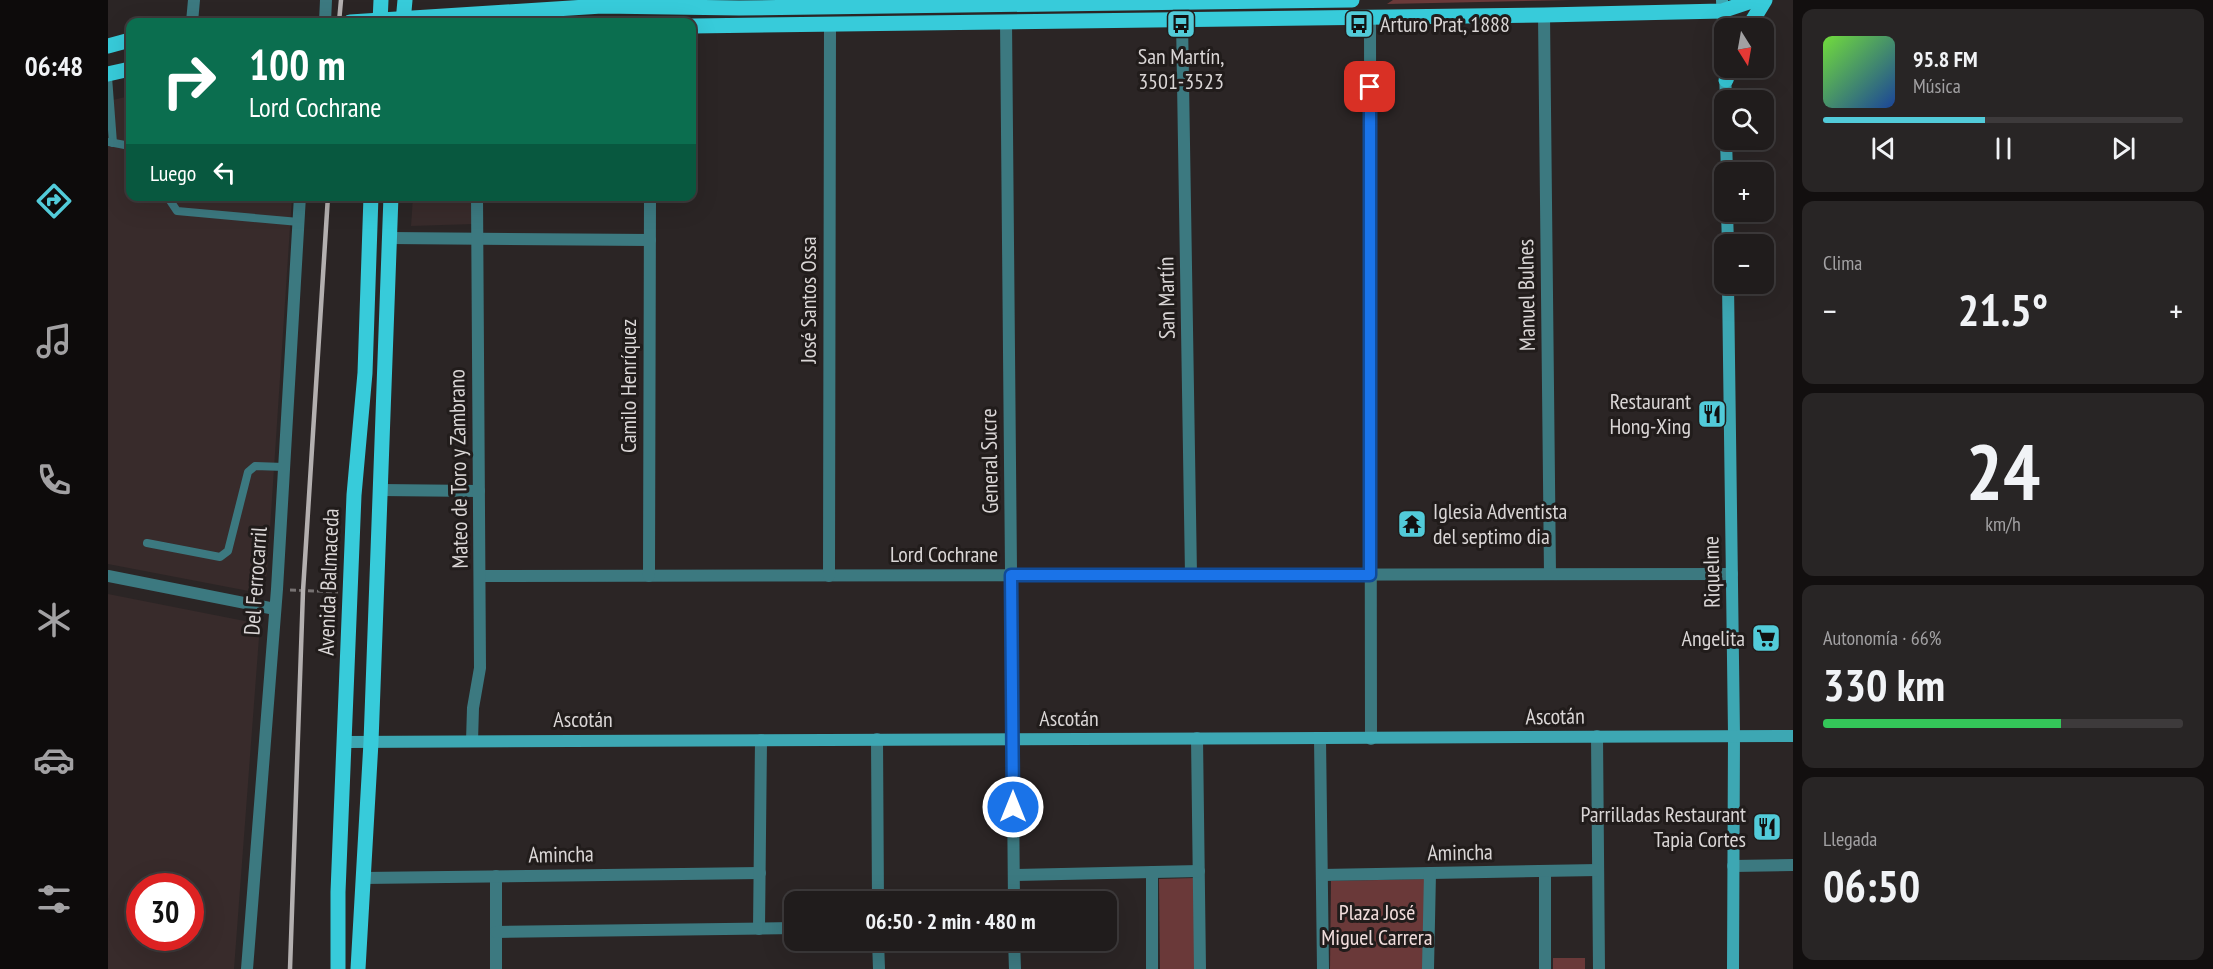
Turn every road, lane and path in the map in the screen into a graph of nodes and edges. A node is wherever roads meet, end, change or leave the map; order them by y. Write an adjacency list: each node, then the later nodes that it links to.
1 (194, 0): 15 (street)
2 (326, 0): 16 (street)
3 (381, 0): 17 (main road)
4 (405, 0): 18 (main road)
5 (1352, 0): 8 (main road)
6 (1755, 0): 12 (main road)
7 (1765, 0): 20 (main road)
8 (1095, 1): 10 (main road)
9 (602, 3): 11 (main road); 19 (main road)
10 (918, 3): 11 (main road)
11 (739, 4)
12 (1722, 5): 13 (main road)
13 (1544, 15): 14 (main road); 46 (street, Manuel Bulnes)
14 (1370, 17): 21 (main road); 50 (street)
15 (192, 18)
16 (325, 18)
17 (380, 18)
18 (403, 18)
19 (426, 18)
20 (1754, 18)
21 (1182, 20): 22 (main road); 49 (street, San Martín)
22 (1006, 21): 23 (main road); 48 (street, General Sucre)
23 (830, 24): 24 (main road); 54 (street, José Santos Ossa)
24 (696, 26)
25 (126, 41): 26 (main road)
26 (108, 46)
27 (126, 70): 28 (main road)
28 (108, 75): 29 (lane)
29 (110, 142): 30 (lane)
30 (126, 145)
31 (170, 201): 37 (lane)
32 (300, 201): 37 (street, Del Ferrocarril)
33 (371, 201): 56 (main road, Avenida Balmaceda)
34 (391, 201): 38 (main road)
35 (477, 201): 39 (street, Mateo de Toro y Zambrano)
36 (650, 201): 40 (street, Camilo Henríquez)
37 (298, 222): 42 (street, Del Ferrocarril)
38 (389, 238): 39 (street); 43 (main road)
39 (477, 238): 40 (street); 44 (street, Mateo de Toro y Zambrano)
40 (650, 240): 53 (street, Camilo Henríquez)
41 (1728, 294): 47 (street, Riquelme)
42 (284, 467): 45 (lane); 55 (street, Del Ferrocarril)
43 (380, 490): 44 (street); 69 (main road)
44 (479, 491): 52 (street, Mateo de Toro y Zambrano)
45 (147, 543)
46 (1550, 574): 47 (street, Lord Cochrane); 50 (street, Lord Cochrane)
47 (1732, 574): 58 (street, Riquelme)
48 (1011, 575): 49 (street, Lord Cochrane); 54 (street, Lord Cochrane); 64 (street, General Sucre)
49 (1191, 575): 50 (street, Lord Cochrane)
50 (1370, 575): 66 (street)
51 (108, 576): 57 (street)
52 (480, 576): 53 (street, Lord Cochrane); 67 (street, Mateo de Toro y Zambrano)
53 (649, 576): 54 (street, Lord Cochrane)
54 (829, 576)
55 (276, 590): 56 (path); 57 (street, Del Ferrocarril)
56 (350, 592): 68 (main road, Avenida Balmaceda)
57 (275, 609): 89 (street, Del Ferrocarril)
58 (1734, 734): 59 (street, Ascotán); 60 (street, Ascotán); 71 (street, Riquelme)
59 (1596, 736): 66 (street, Ascotán); 72 (street)
60 (1793, 736)
61 (1197, 738): 62 (street, Ascotán); 64 (street, Ascotán); 73 (street)
62 (1320, 738): 66 (street, Ascotán); 79 (street)
63 (877, 739): 64 (street, Ascotán); 65 (street, Ascotán); 82 (street)
64 (1013, 739): 78 (street, General Sucre)
65 (761, 740): 67 (street, Ascotán); 76 (street)
66 (1371, 740)
67 (472, 741): 69 (street, Ascotán)
68 (345, 742): 69 (street, Ascotán); 90 (main road, Avenida Balmaceda)
69 (371, 742): 81 (main road)
70 (1793, 865): 71 (street)
71 (1733, 866): 101 (street, Riquelme)
72 (1598, 870): 74 (street, Amincha); 100 (street)
73 (1199, 871): 75 (street); 96 (street)
74 (1545, 871): 77 (street, Amincha); 99 (street)
75 (1152, 872): 78 (street); 95 (street)
76 (760, 873): 80 (street, Amincha); 85 (street)
77 (1430, 873): 79 (street, Amincha); 98 (street)
78 (1014, 875): 83 (street, General Sucre)
79 (1322, 875): 97 (street)
80 (496, 876): 81 (street, Amincha); 86 (street)
81 (363, 878): 91 (main road)
82 (878, 891)
83 (1014, 891)
84 (784, 928): 85 (street)
85 (759, 929): 86 (street)
86 (496, 932): 92 (street)
87 (879, 951): 93 (street)
88 (1014, 951): 94 (street)
89 (247, 969)
90 (338, 969)
91 (358, 969)
92 (496, 969)
93 (879, 969)
94 (1015, 969)
95 (1152, 969)
96 (1200, 969)
97 (1323, 969)
98 (1428, 969)
99 (1545, 969)
100 (1599, 969)
101 (1733, 969)

